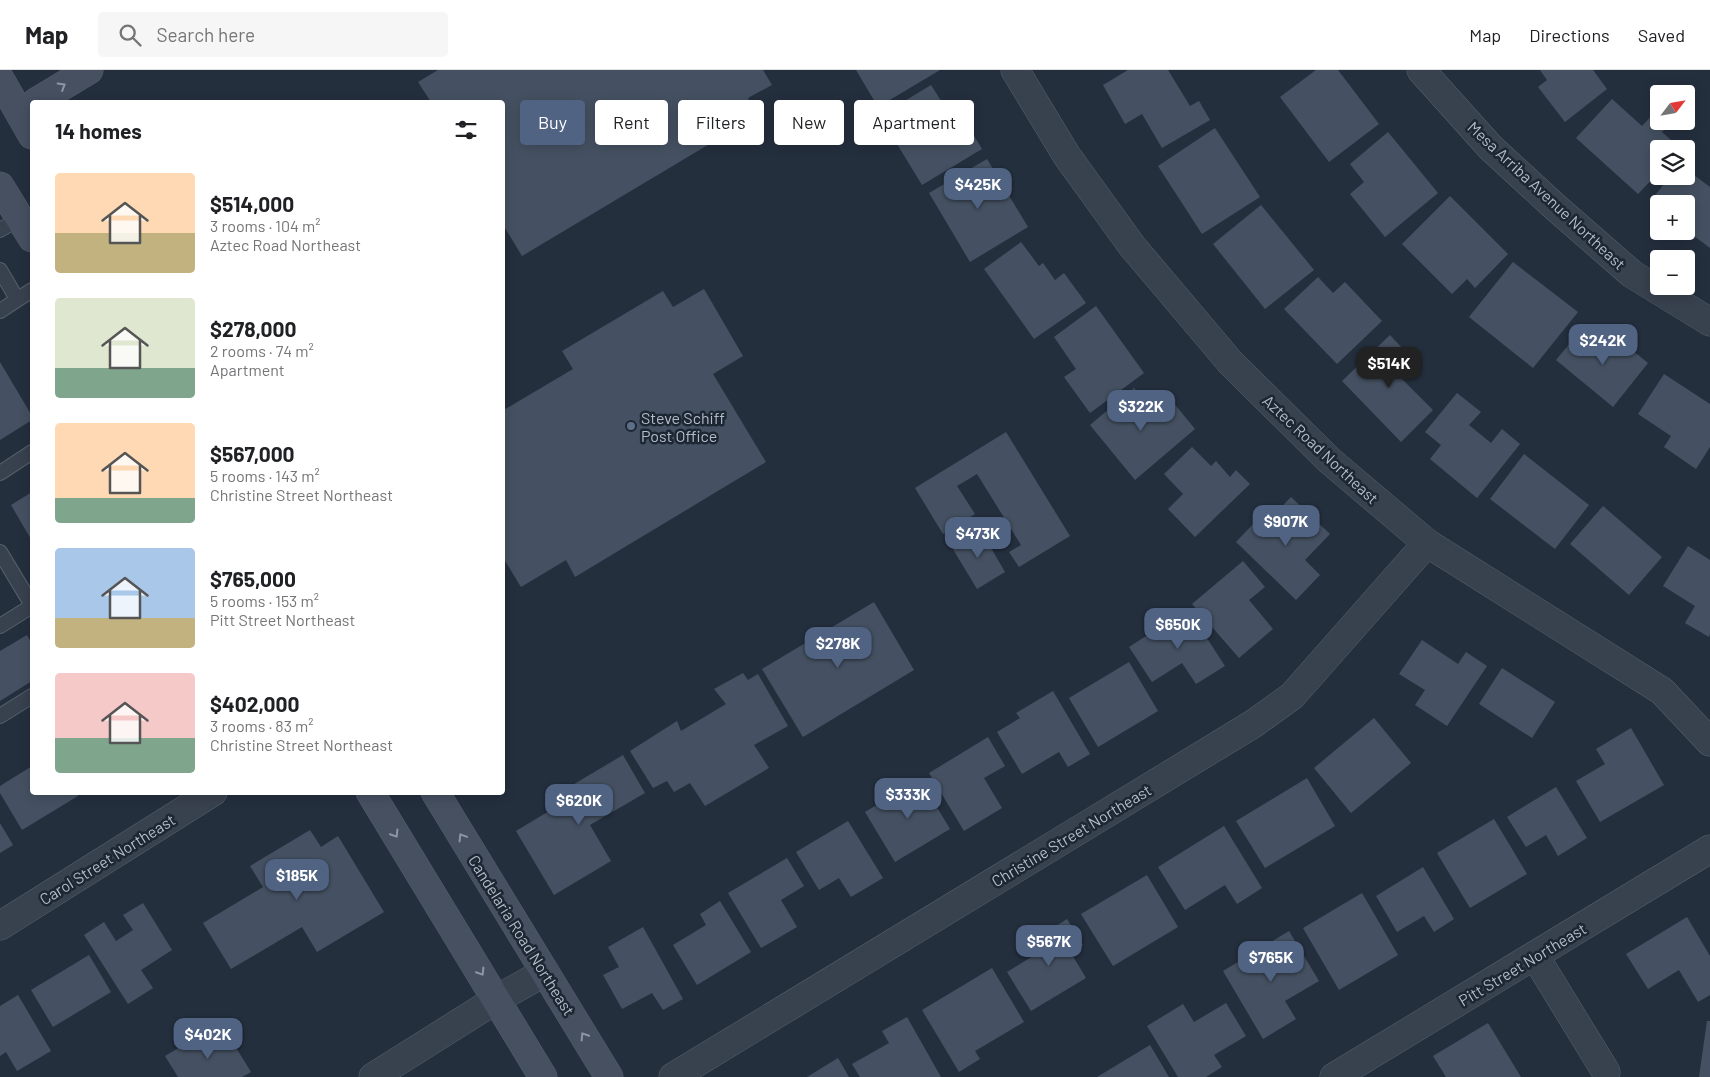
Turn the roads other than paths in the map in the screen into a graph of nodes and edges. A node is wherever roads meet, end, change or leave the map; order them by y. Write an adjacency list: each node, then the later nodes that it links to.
1 (89, 70): 5 (main road, one-way to 1)
2 (1015, 70): 17 (street, Aztec Road Northeast)
3 (1421, 70): 14 (street, Mesa Arriba Avenue Northeast)
4 (0, 79): 6 (main road)
5 (40, 100)
6 (22, 111): 7 (main road)
7 (30, 130)
8 (0, 186): 9 (main road)
9 (17, 229)
10 (0, 270): 12 (lane)
11 (30, 291): 12 (lane)
12 (18, 300): 13 (lane)
13 (0, 311)
14 (1710, 322)
15 (30, 453): 16 (lane)
16 (0, 472)
17 (1427, 543): 24 (street, Aztec Road Northeast); 37 (street, Christine Street Northeast)
18 (0, 552): 19 (lane)
19 (30, 602)
20 (30, 606): 21 (lane)
21 (0, 626)
22 (30, 697): 23 (lane)
23 (0, 716)
24 (1710, 742)
25 (208, 795): 29 (street, Carol Street Northeast)
26 (372, 795): 32 (main road, one-way to 32)
27 (437, 795): 31 (main road, Candelaria Road Northeast, one-way to 27)
28 (1710, 849): 30 (street, Pitt Street Northeast)
29 (0, 926)
30 (1535, 956): 33 (street); 38 (street, Pitt Street Northeast)
31 (545, 972): 32 (street); 36 (main road, Candelaria Road Northeast, one-way to 31)
32 (497, 999): 34 (street); 35 (main road)
33 (1606, 1072)
34 (373, 1077)
35 (543, 1077)
36 (610, 1077)
37 (673, 1077)
38 (1334, 1077)

